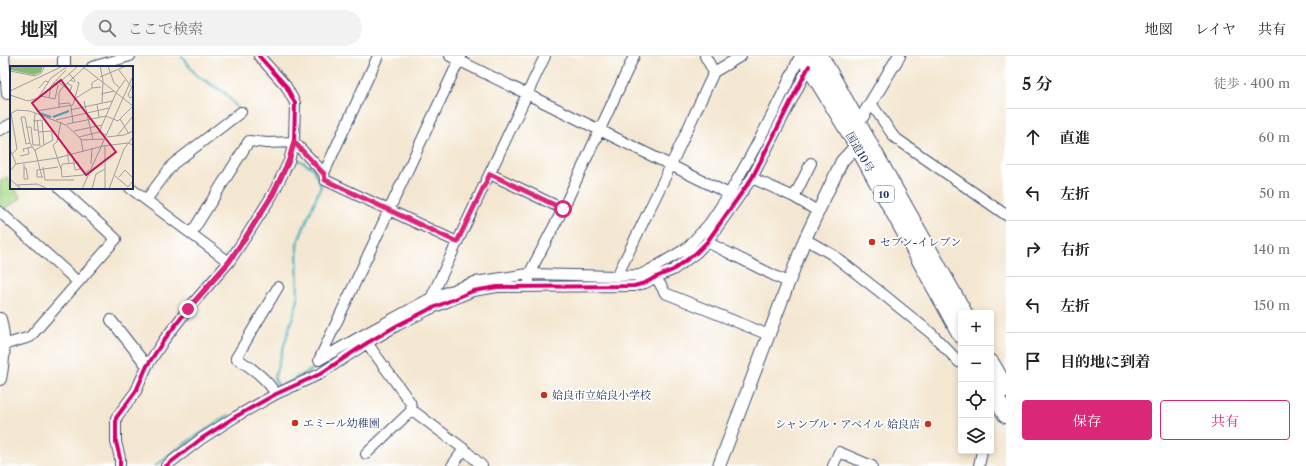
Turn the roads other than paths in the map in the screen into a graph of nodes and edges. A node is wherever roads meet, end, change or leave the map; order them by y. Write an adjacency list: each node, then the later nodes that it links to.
1 (4, 56): 14 (street)
2 (130, 56): 12 (street)
3 (259, 56): 22 (street)
4 (378, 56): 26 (street)
5 (545, 56): 15 (street)
6 (634, 56): 20 (street)
7 (705, 56): 13 (street)
8 (741, 56): 13 (street)
9 (899, 56): 16 (street)
10 (457, 57): 15 (street); 35 (street)
11 (808, 59): 18 (highway, 国道10号 / 10); 23 (highway, 国道10号 / 10); 28 (street); 31 (street)
12 (95, 66)
13 (714, 72): 25 (street)
14 (6, 94)
15 (528, 94): 20 (street); 27 (street)
16 (871, 103): 18 (street); 38 (street)
17 (241, 112): 33 (street)
18 (858, 124): 23 (street); 52 (highway, 国道10号 / 10)
19 (10, 125): 21 (street)
20 (600, 129): 25 (street); 34 (street)
21 (0, 130)
22 (294, 142): 26 (street); 39 (street); 43 (street)
23 (857, 145): 37 (street); 55 (highway, 国道10号 / 10)
24 (812, 163): 32 (street)
25 (672, 165): 31 (street); 45 (street)
26 (324, 174): 35 (street)
27 (490, 174): 34 (street); 41 (street)
28 (752, 178): 32 (street); 42 (street)
29 (61, 189): 47 (street)
30 (131, 189): 33 (street)
31 (729, 194): 45 (street)
32 (794, 197): 37 (street)
33 (146, 200): 39 (street)
34 (563, 209): 44 (street)
35 (389, 210): 41 (street); 59 (street)
36 (0, 212): 47 (street)
37 (818, 212): 40 (street)
38 (1006, 214)
39 (191, 234): 43 (street)
40 (805, 239): 48 (street); 60 (street)
41 (457, 242): 51 (street)
42 (707, 242): 46 (street); 48 (street)
43 (229, 262): 61 (street)
44 (528, 274): 45 (street); 49 (street); 51 (street)
45 (617, 276)
46 (656, 277): 49 (street); 56 (street)
47 (78, 282): 58 (street)
48 (789, 283): 56 (street)
49 (529, 286): 57 (street)
50 (278, 287): 67 (street)
51 (431, 298): 59 (street)
52 (962, 310)
53 (0, 318): 58 (street)
54 (111, 320): 61 (street)
55 (958, 330)
56 (769, 335): 77 (street)
57 (367, 343): 63 (street); 68 (street)
58 (3, 345): 64 (street)
59 (319, 360): 63 (street)
60 (958, 361)
61 (147, 366): 73 (street)
62 (994, 367): 65 (highway)
63 (320, 374): 67 (street)
64 (0, 379)
65 (1006, 389)
66 (994, 393): 69 (highway)
67 (276, 394): 74 (street)
68 (412, 410): 70 (street); 71 (street)
69 (1006, 415)
70 (464, 449): 75 (street); 76 (street)
71 (366, 454)
72 (981, 454): 80 (street)
73 (120, 466)
74 (166, 466)
75 (452, 466)
76 (482, 466)
77 (719, 466)
78 (833, 466): 79 (street)
79 (872, 466)
80 (978, 466)

